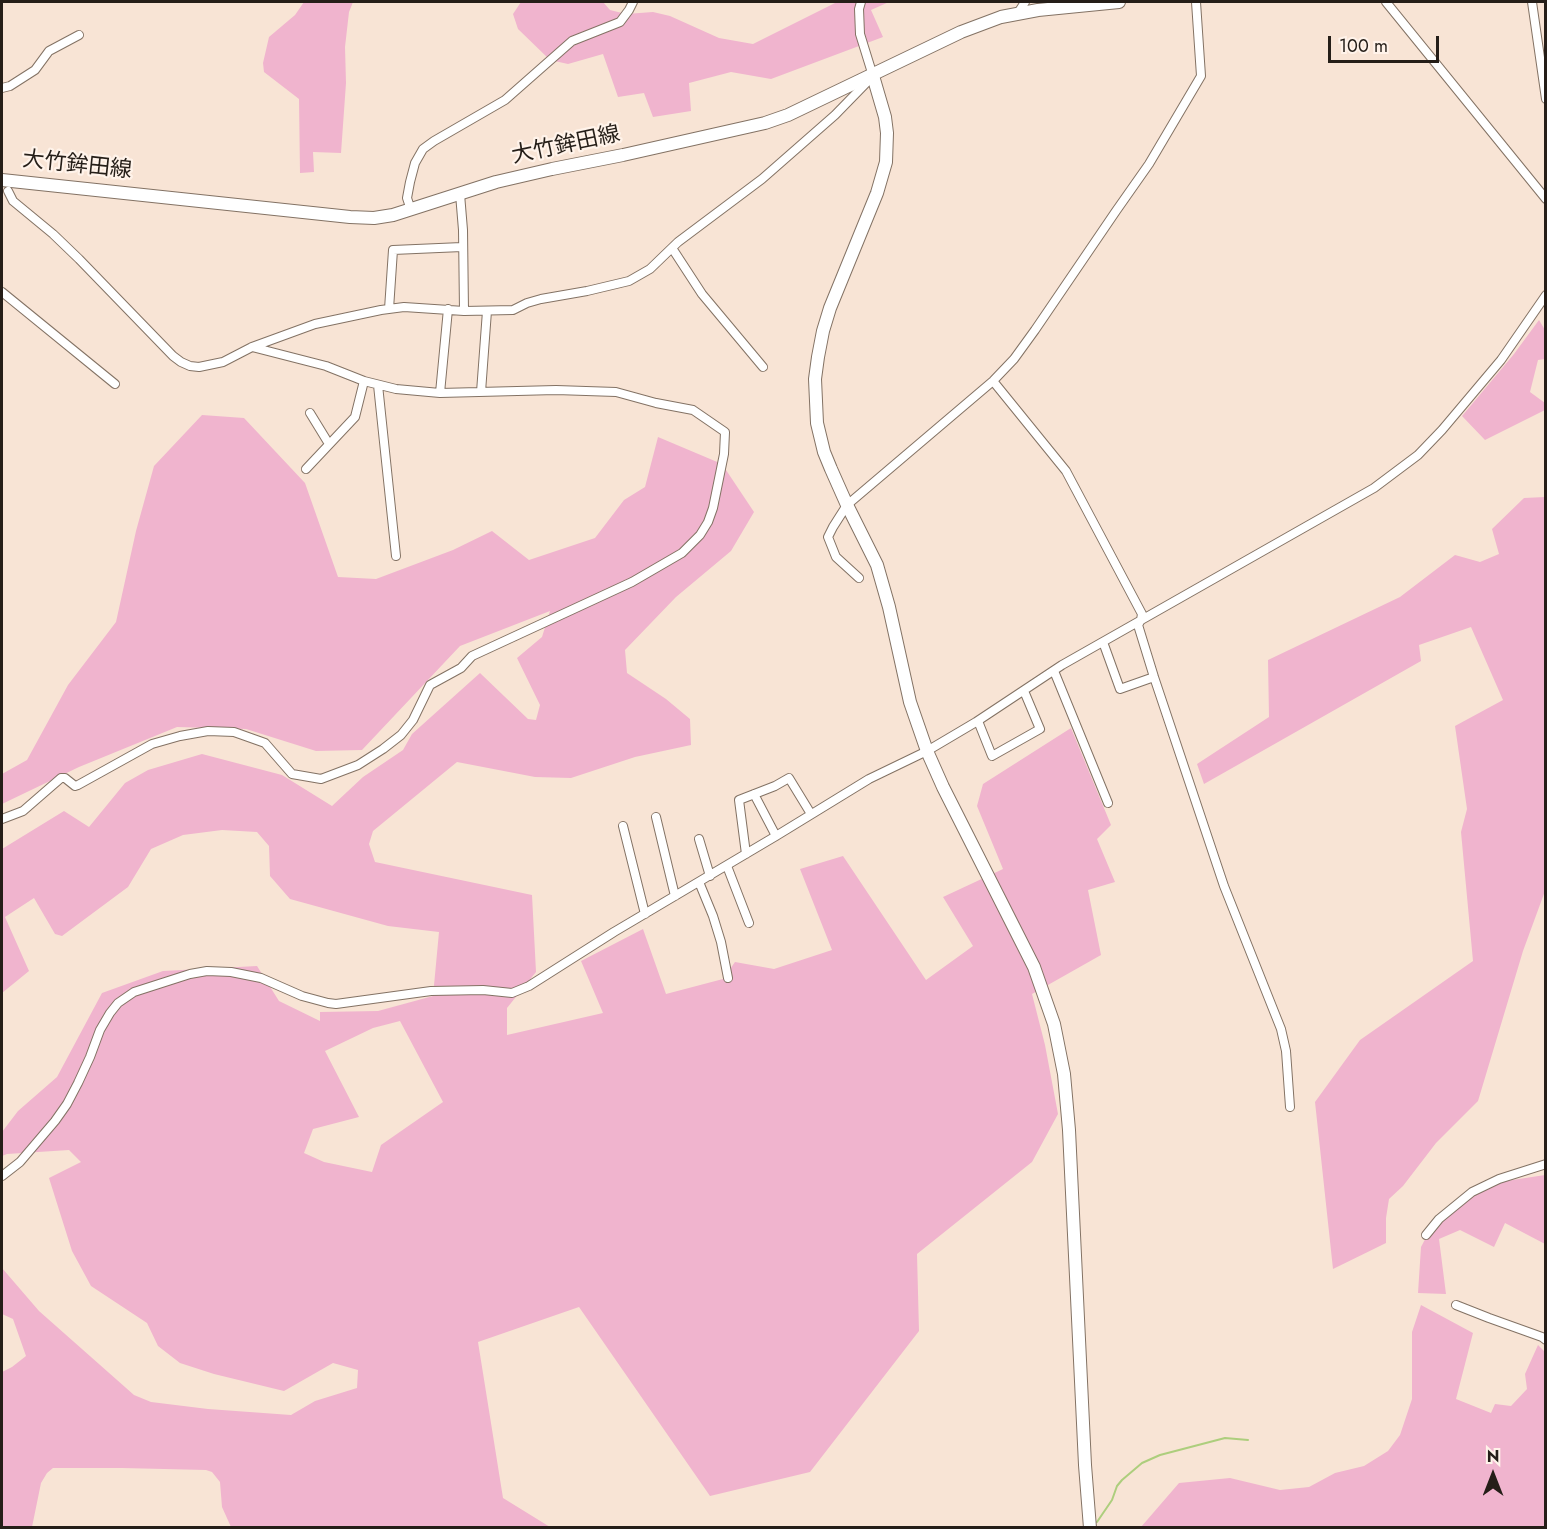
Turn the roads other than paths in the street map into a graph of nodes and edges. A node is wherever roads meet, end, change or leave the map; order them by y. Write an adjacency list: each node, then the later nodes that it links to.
1 (633, 2): 16 (street)
2 (861, 2): 10 (street)
3 (1025, 2): 8 (street)
4 (1119, 2): 8 (street, 大竹鉾田線)
5 (1196, 2): 28 (street)
6 (1386, 2): 15 (street)
7 (1532, 2): 12 (street)
8 (1018, 13): 10 (street, 大竹鉾田線)
9 (79, 35): 11 (street)
10 (873, 76): 14 (street, 大竹鉾田線); 18 (street); 36 (street)
11 (2, 88)
12 (1545, 99)
13 (5, 187): 16 (street, 大竹鉾田線); 25 (street)
14 (460, 194): 16 (street, 大竹鉾田線); 17 (street)
15 (1545, 199)
16 (411, 210)
17 (462, 248): 21 (street); 23 (street)
18 (672, 248): 24 (street); 26 (street)
19 (2, 292): 29 (street)
20 (1545, 295): 39 (street)
21 (389, 309): 22 (street); 25 (street)
22 (448, 309): 23 (street); 32 (street)
23 (464, 310): 24 (street)
24 (487, 310): 31 (street)
25 (252, 347): 27 (street)
26 (763, 367)
27 (364, 381): 30 (street); 34 (street)
28 (993, 381): 36 (street); 39 (street)
29 (115, 384)
30 (378, 385): 32 (street); 37 (street)
31 (481, 392): 32 (street); 50 (street)
32 (440, 393)
33 (310, 413): 34 (street)
34 (329, 444): 35 (street)
35 (306, 469)
36 (847, 505): 38 (street); 45 (street)
37 (396, 556)
38 (859, 578)
39 (1141, 620): 40 (street); 42 (street)
40 (1103, 642): 41 (street); 42 (street)
41 (1054, 671): 43 (street); 47 (street)
42 (1154, 677): 62 (street)
43 (1024, 691): 44 (street); 44 (street)
44 (978, 721): 45 (street)
45 (927, 751): 48 (street); 68 (street)
46 (754, 794): 48 (street); 52 (street); 54 (street)
47 (1108, 804)
48 (811, 814): 52 (street)
49 (656, 818): 58 (street)
50 (2, 819)
51 (623, 826): 59 (street)
52 (776, 837): 54 (street)
53 (699, 839): 56 (street)
54 (746, 854): 55 (street)
55 (727, 866): 56 (street); 60 (street)
56 (710, 876): 57 (street)
57 (699, 882): 58 (street); 61 (street)
58 (675, 896): 59 (street)
59 (645, 914): 64 (street)
60 (749, 923)
61 (728, 978)
62 (1290, 1107)
63 (1545, 1164): 65 (street)
64 (2, 1176)
65 (1426, 1235)
66 (1456, 1305): 67 (street)
67 (1545, 1340)
68 (1090, 1527)

